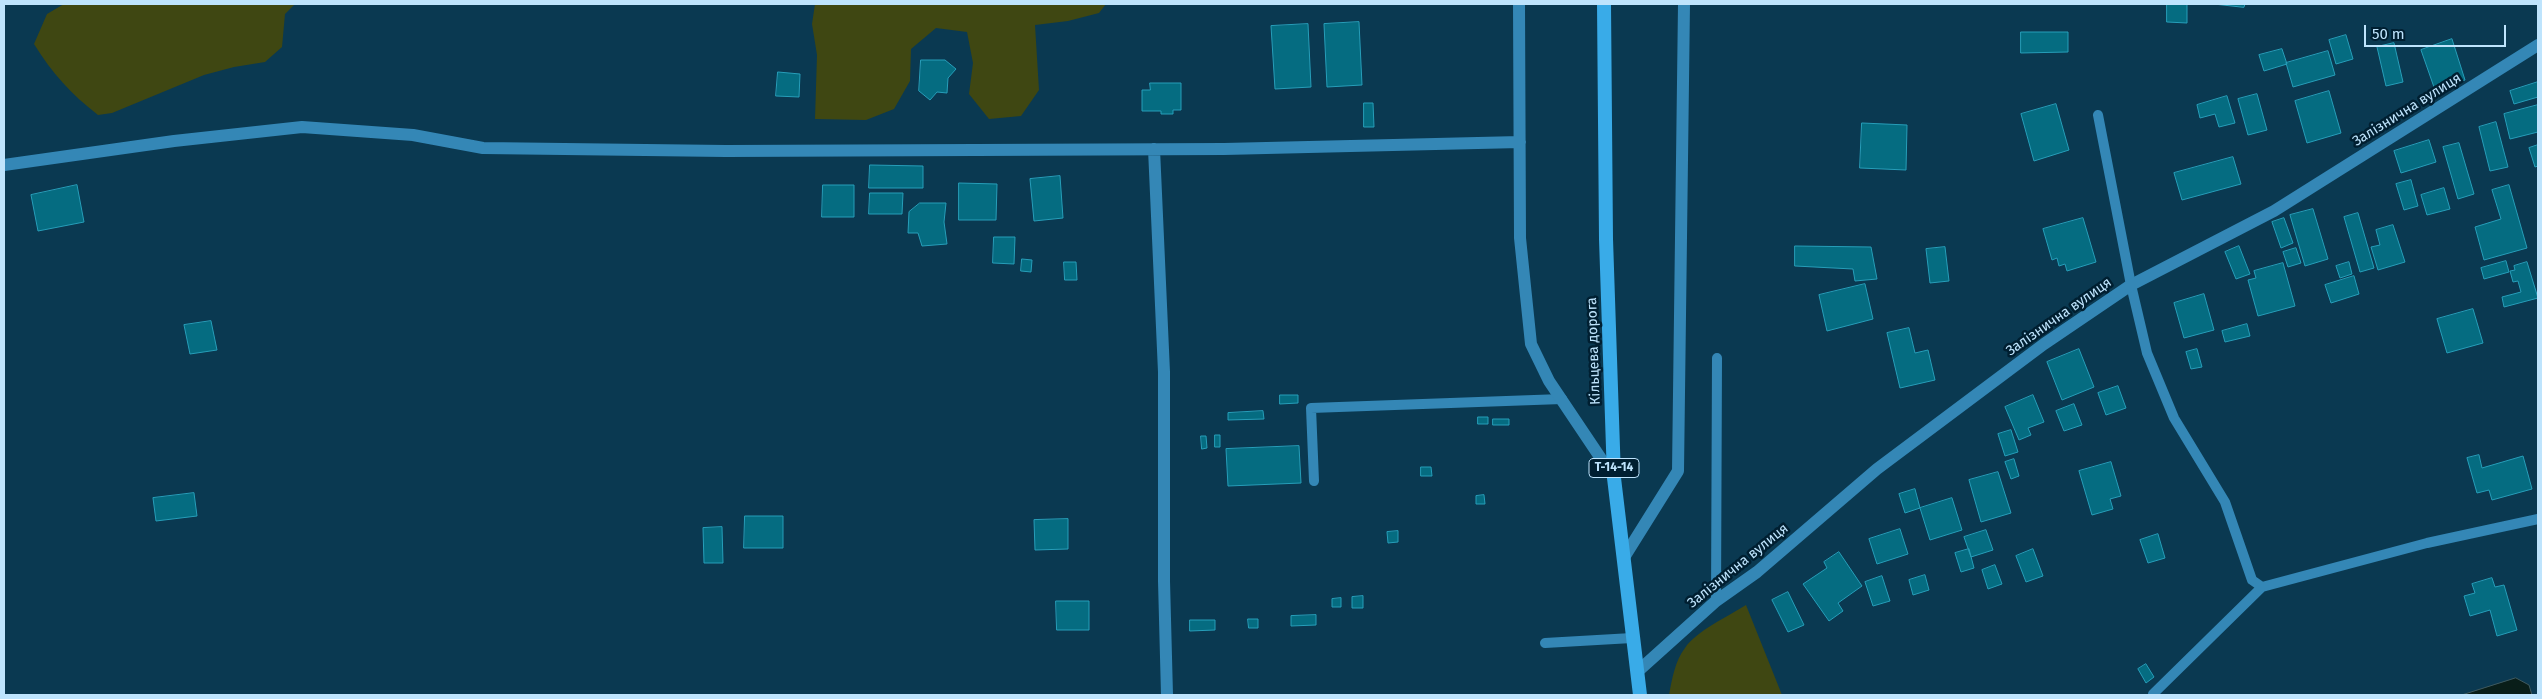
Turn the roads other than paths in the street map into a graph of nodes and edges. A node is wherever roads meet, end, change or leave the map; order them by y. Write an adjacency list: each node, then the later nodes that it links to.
1 (1519, 4): 6 (street)
2 (1604, 4): 12 (highway, Кільцева дорога / Т-14-14)
3 (1684, 4): 15 (street)
4 (2538, 45): 9 (street, Залізнична вулиця)
5 (2098, 115): 9 (lane)
6 (1520, 142): 7 (street); 11 (street)
7 (1154, 149): 8 (street); 22 (street)
8 (4, 165)
9 (2131, 285): 16 (lane); 17 (street, Залізнична вулиця)
10 (1718, 358): 17 (lane)
11 (1562, 399): 12 (street); 13 (lane)
12 (1614, 478): 15 (highway, Кільцева дорога / Т-14-14)
13 (1314, 481)
14 (2538, 519): 16 (lane)
15 (1623, 559): 18 (highway, Кільцева дорога / Т-14-14)
16 (2262, 587): 21 (lane)
17 (1716, 601): 20 (street, Залізнична вулиця)
18 (1632, 638): 19 (lane); 20 (highway, Кільцева дорога / Т-14-14)
19 (1545, 643)
20 (1637, 672): 23 (highway, Кільцева дорога / Т-14-14)
21 (2153, 694)
22 (1167, 695)
23 (1640, 695)

